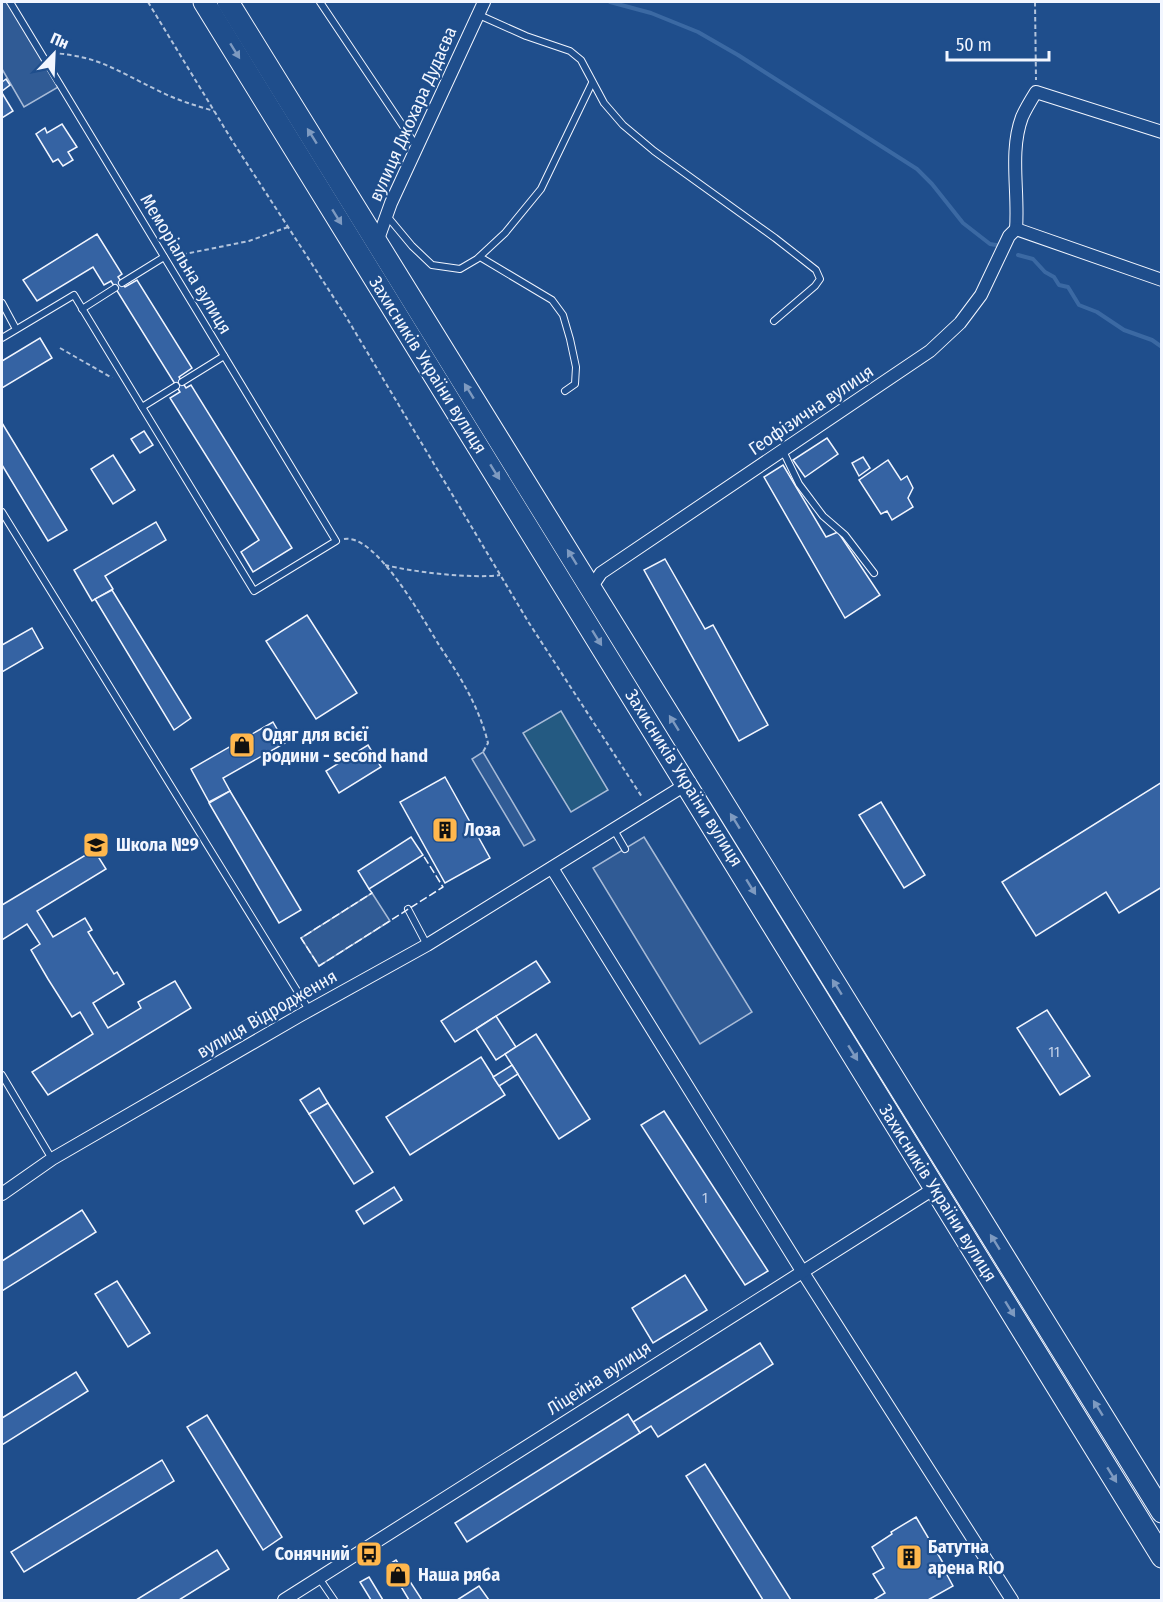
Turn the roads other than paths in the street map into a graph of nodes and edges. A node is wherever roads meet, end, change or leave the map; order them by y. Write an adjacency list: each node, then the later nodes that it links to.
1 (10, 2): 13 (lane, Меморіальна вулиця)
2 (204, 2): 30 (highway, Захисників України вулиця, one-way to 30)
3 (228, 2): 12 (highway, Захисників України вулиця, one-way to 3)
4 (320, 2): 9 (lane)
5 (484, 2): 6 (street, вулиця Джохара Дудаєва)
6 (478, 15): 7 (lane); 9 (street, вулиця Джохара Дудаєва)
7 (592, 83): 14 (lane); 20 (lane)
8 (1161, 132): 11 (street)
9 (417, 147): 10 (street, вулиця Джохара Дудаєва)
10 (387, 215): 12 (street, вулиця Джохара Дудаєва); 14 (lane)
11 (1016, 229): 15 (street); 26 (street, Геофізична вулиця)
12 (377, 242): 29 (highway, Захисників України вулиця, one-way to 12)
13 (164, 257): 16 (lane); 23 (lane, Меморіальна вулиця)
14 (480, 257): 24 (lane)
15 (1161, 280)
16 (122, 283)
17 (115, 288): 19 (lane)
18 (2, 303): 21 (lane)
19 (82, 309): 21 (lane); 25 (lane)
20 (774, 321)
21 (16, 329): 22 (lane)
22 (2, 338)
23 (224, 356): 25 (lane); 25 (lane, Меморіальна вулиця)
24 (564, 391)
25 (142, 407)
26 (783, 451): 28 (lane); 29 (street, Геофізична вулиця)
27 (2, 512): 36 (lane)
28 (874, 573)
29 (591, 588): 30 (highway, Захисників України вулиця, one-way to 29)
30 (696, 778): 31 (street, вулиця Відродження); 39 (highway, Захисників України вулиця, one-way to 39); 42 (highway, Захисників України вулиця, one-way to 30)
31 (614, 829): 32 (lane); 33 (street, вулиця Відродження)
32 (625, 849)
33 (552, 868): 35 (street, вулиця Відродження); 41 (street)
34 (408, 909): 35 (lane)
35 (427, 945): 36 (street, вулиця Відродження)
36 (309, 1010): 38 (street, вулиця Відродження)
37 (2, 1075): 38 (lane)
38 (52, 1159): 40 (street, вулиця Відродження)
39 (935, 1188): 41 (street, Ліцейна вулиця); 43 (highway, Захисників України вулиця, one-way to 43)
40 (2, 1194)
41 (802, 1271): 44 (street, Ліцейна вулиця); 47 (street)
42 (1161, 1512)
43 (1161, 1557)
44 (319, 1578): 45 (street, Ліцейна вулиця); 46 (lane)
45 (284, 1600)
46 (334, 1600)
47 (1012, 1600)

